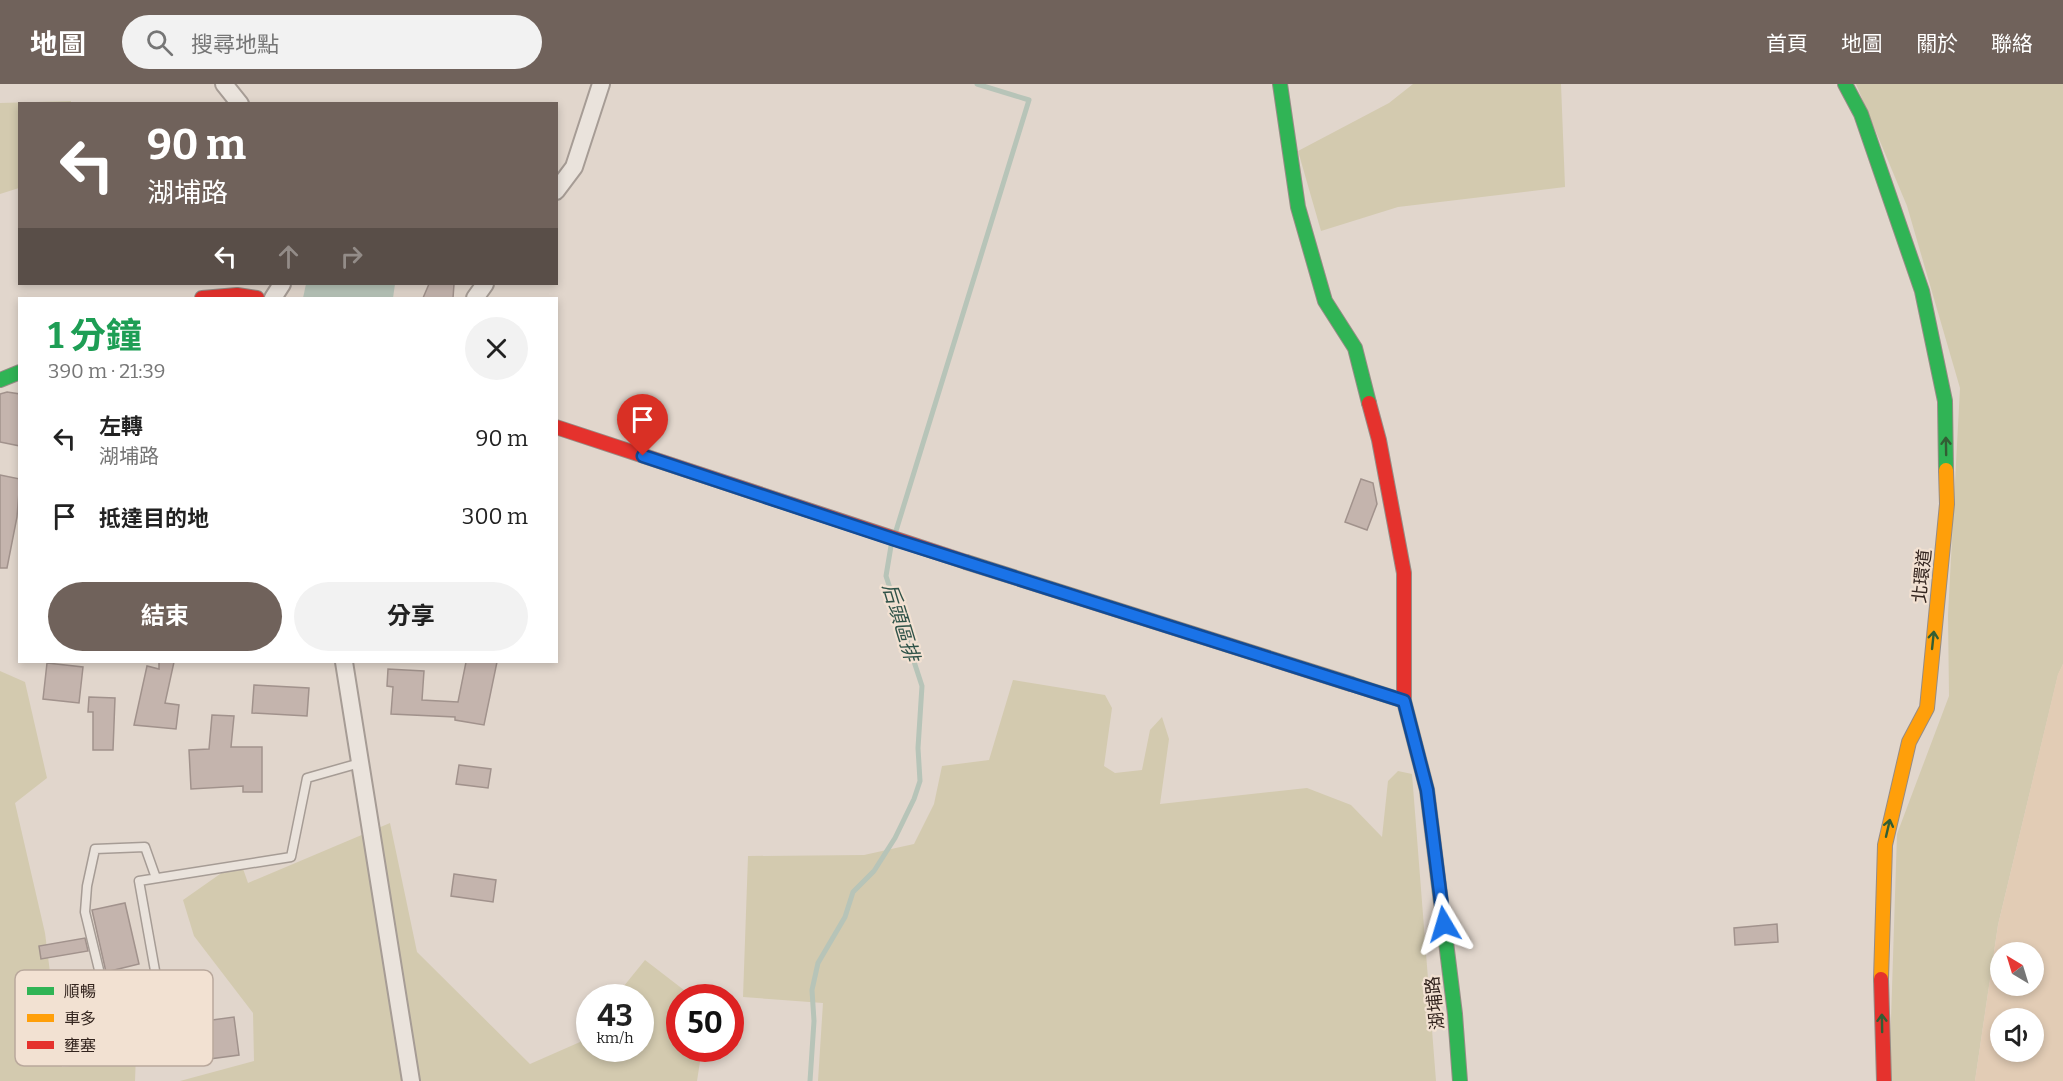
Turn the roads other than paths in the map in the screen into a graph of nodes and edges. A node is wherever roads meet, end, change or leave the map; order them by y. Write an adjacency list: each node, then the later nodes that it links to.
1 (224, 84): 5 (street)
2 (601, 84): 6 (street)
3 (1280, 84): 13 (street, 湖埔路)
4 (1845, 84): 20 (street, 北環道, one-way to 4)
5 (238, 102)
6 (558, 188)
7 (210, 297): 8 (street)
8 (254, 297)
9 (18, 373): 10 (street)
10 (0, 380)
11 (558, 428): 13 (street)
12 (344, 663): 14 (street)
13 (1404, 701): 19 (street, 湖埔路)
14 (360, 763): 15 (lane); 18 (street)
15 (156, 878): 16 (lane); 17 (lane)
16 (99, 970)
17 (155, 970)
18 (411, 1081)
19 (1460, 1081)
20 (1884, 1081)

